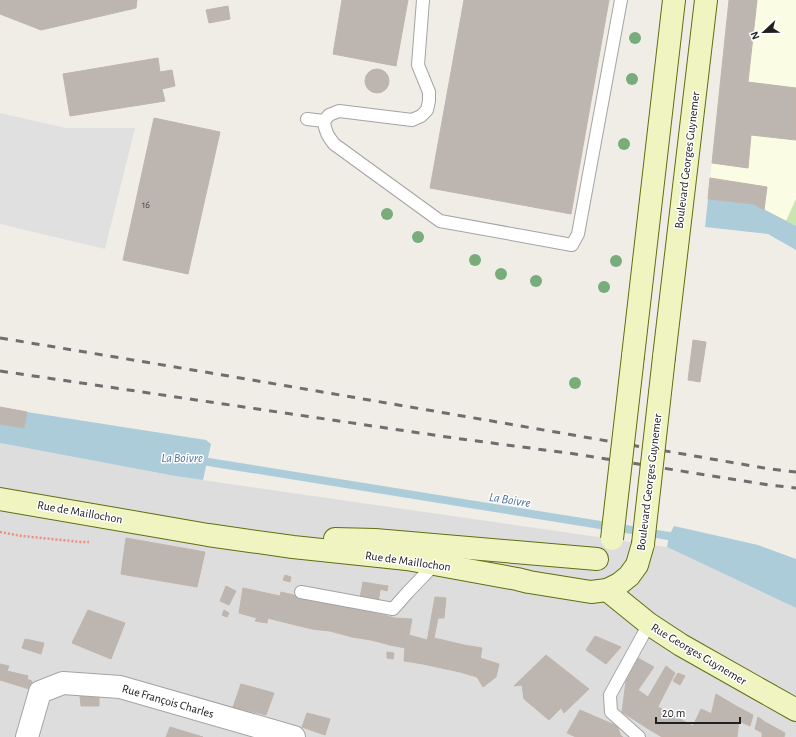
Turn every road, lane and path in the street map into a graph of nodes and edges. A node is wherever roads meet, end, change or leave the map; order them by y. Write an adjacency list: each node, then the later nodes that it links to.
1 (423, 0): 6 (lane)
2 (621, 0): 6 (lane)
3 (674, 0): 9 (street, bridge)
4 (706, 0): 11 (street, Boulevard Georges Guynemer, bridge)
5 (307, 119): 6 (lane)
6 (324, 122)
7 (0, 499): 8 (street, Rue de Maillochon)
8 (208, 535): 9 (street, Rue de Maillochon); 10 (street, Rue de Maillochon)
9 (597, 558): 11 (street)
10 (434, 565): 11 (street, Rue de Maillochon); 12 (lane)
11 (607, 590): 13 (street, Rue Georges Guynemer)
12 (301, 592)
13 (649, 624): 14 (street, Rue Georges Guynemer); 17 (lane)
14 (796, 710)
15 (26, 737): 16 (street, Rue François Charles)
16 (294, 737)
17 (639, 737)

